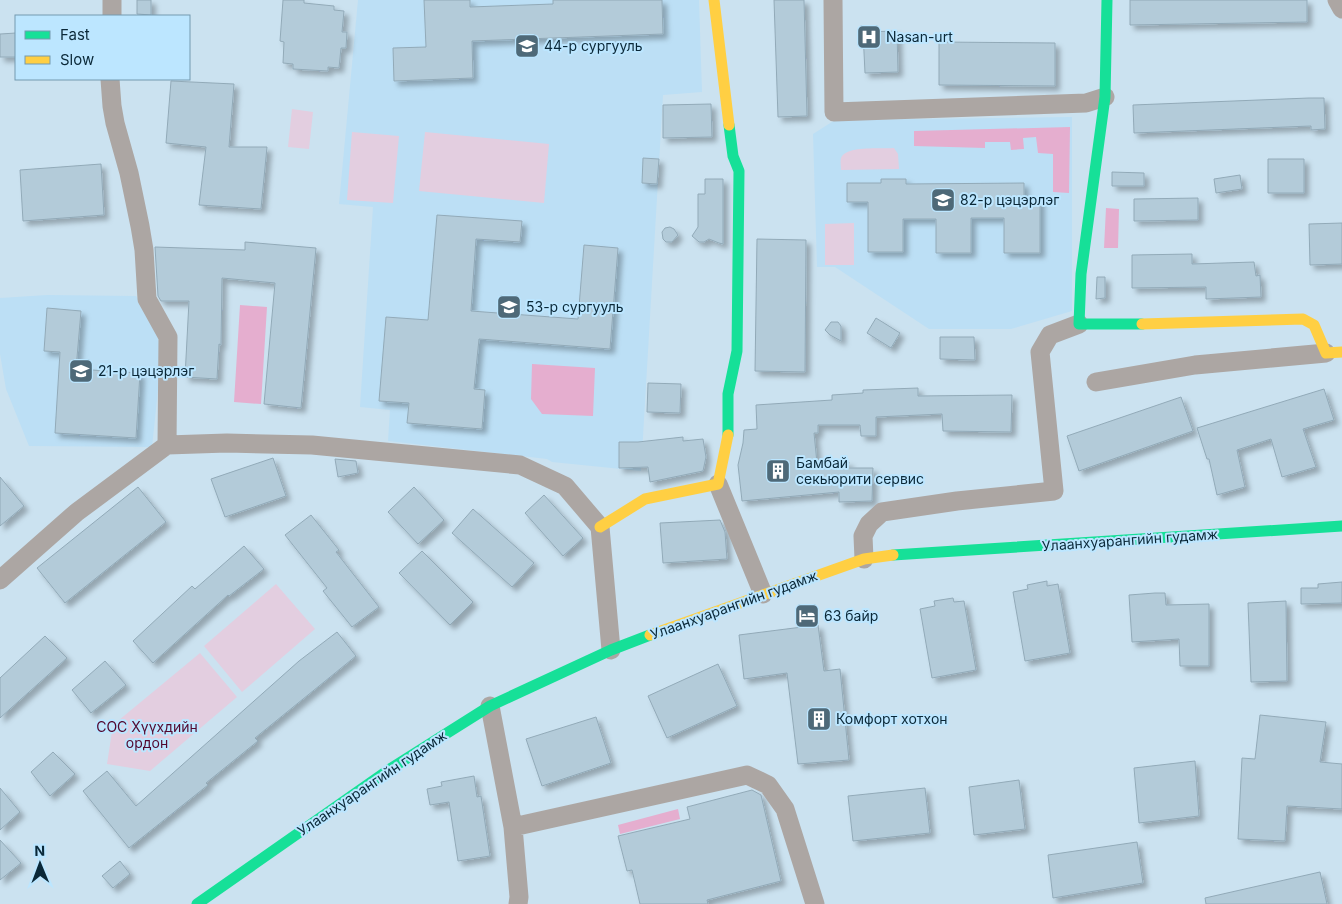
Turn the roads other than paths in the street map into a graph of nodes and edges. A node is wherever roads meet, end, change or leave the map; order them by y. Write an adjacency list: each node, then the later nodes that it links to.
1 (112, 0): 7 (street)
2 (714, 0): 14 (main road)
3 (833, 0): 9 (street)
4 (1107, 0): 9 (main road)
5 (1337, 0): 6 (street)
6 (1342, 9)
7 (112, 15)
8 (110, 80): 13 (street)
9 (1104, 96): 10 (main road)
10 (1079, 324): 11 (main road); 17 (street)
11 (1334, 352): 12 (street)
12 (1096, 382)
13 (167, 445): 16 (street); 18 (street)
14 (718, 484): 16 (main road); 19 (street)
15 (1342, 526): 17 (main road, Улаанхуарангийн гудамж)
16 (600, 527): 20 (street)
17 (864, 560): 19 (main road, Улаанхуарангийн гудамж)
18 (0, 580)
19 (763, 594): 20 (main road, Улаанхуарангийн гудамж)
20 (611, 650): 21 (main road, Улаанхуарангийн гудамж)
21 (490, 706): 22 (street); 23 (main road, Улаанхуарангийн гудамж)
22 (513, 827): 24 (street); 25 (street)
23 (197, 904)
24 (518, 904)
25 (815, 904)

